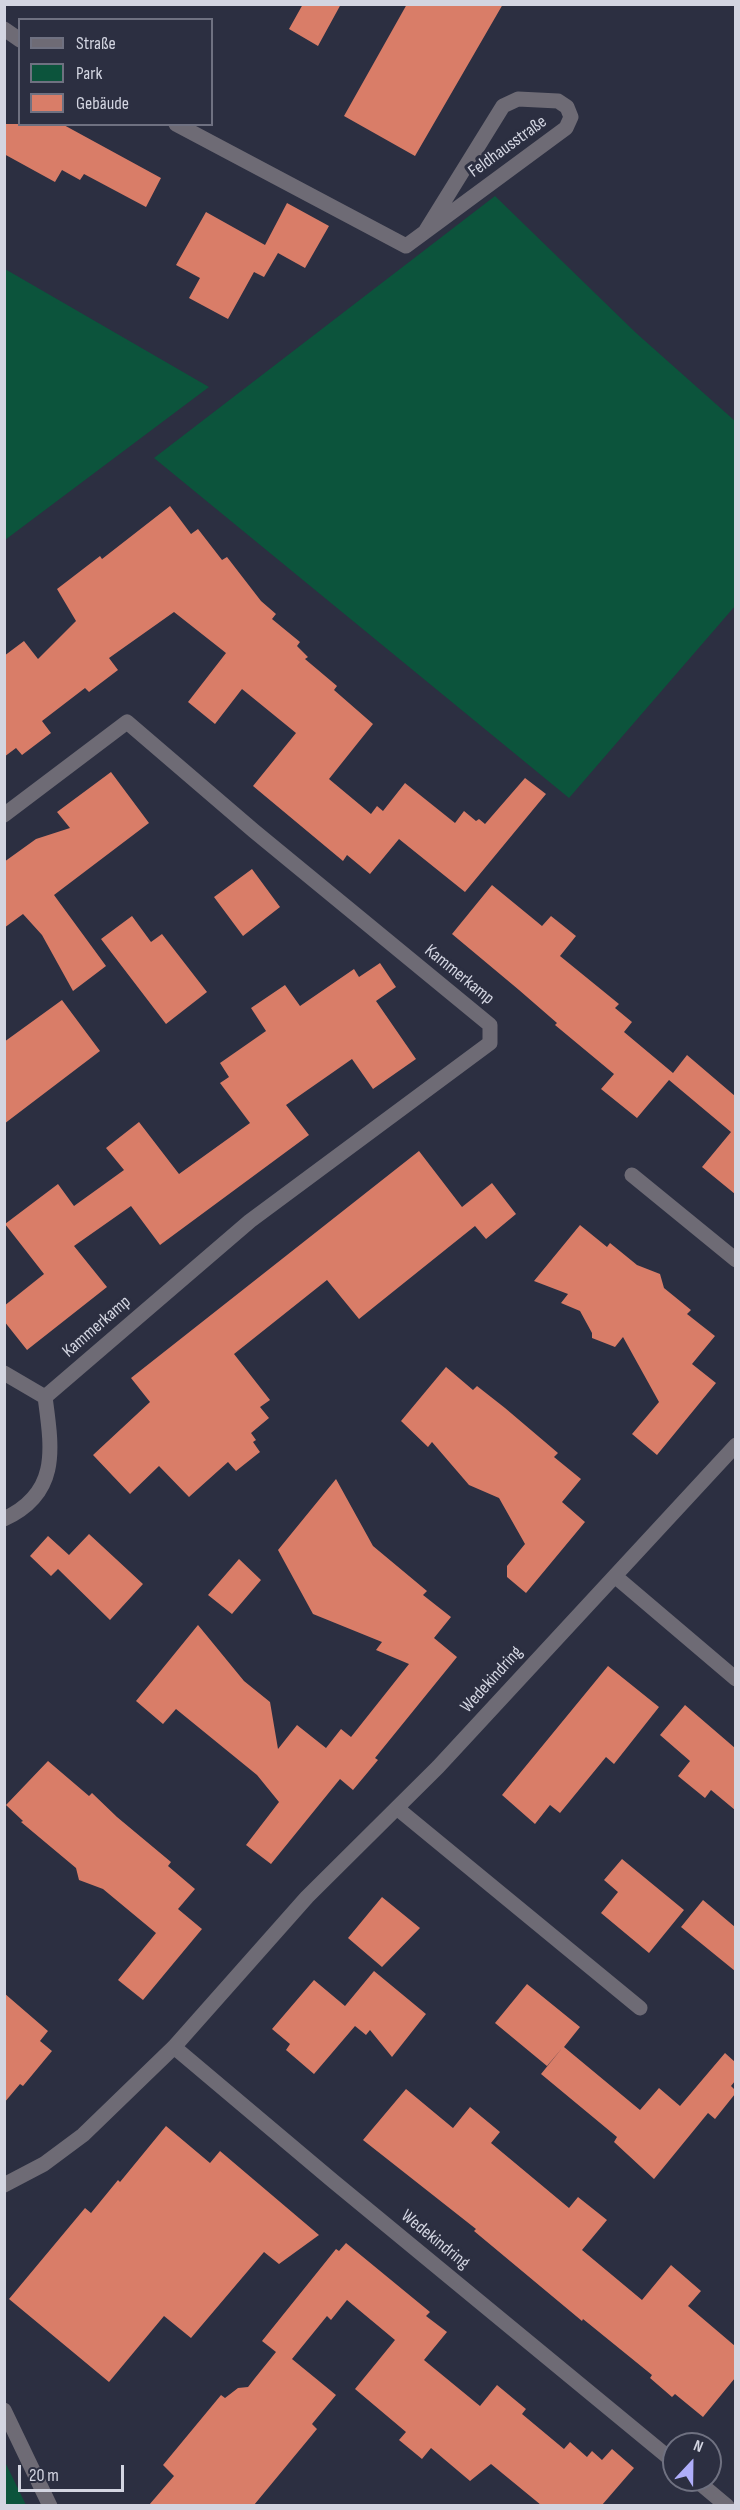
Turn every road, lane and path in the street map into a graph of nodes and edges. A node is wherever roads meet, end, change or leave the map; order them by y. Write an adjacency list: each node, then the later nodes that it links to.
1 (4, 29): 2 (street)
2 (18, 39)
3 (180, 126): 4 (street, Feldhausstraße)
4 (425, 232): 4 (street, Feldhausstraße)
5 (4, 815): 9 (street, Kammerkamp)
6 (632, 1175): 7 (street)
7 (735, 1260)
8 (4, 1373): 9 (street)
9 (45, 1397): 11 (street)
10 (735, 1445): 12 (street, Wedekindring)
11 (4, 1519)
12 (616, 1577): 13 (street); 14 (street, Wedekindring)
13 (735, 1678)
14 (398, 1809): 15 (street); 16 (street, Wedekindring)
15 (640, 2007)
16 (174, 2047): 17 (street, Wedekindring); 19 (street, Wedekindring)
17 (4, 2185)
18 (4, 2410): 21 (street)
19 (662, 2452)
20 (711, 2492): 22 (street)
21 (50, 2505)
22 (727, 2505)

